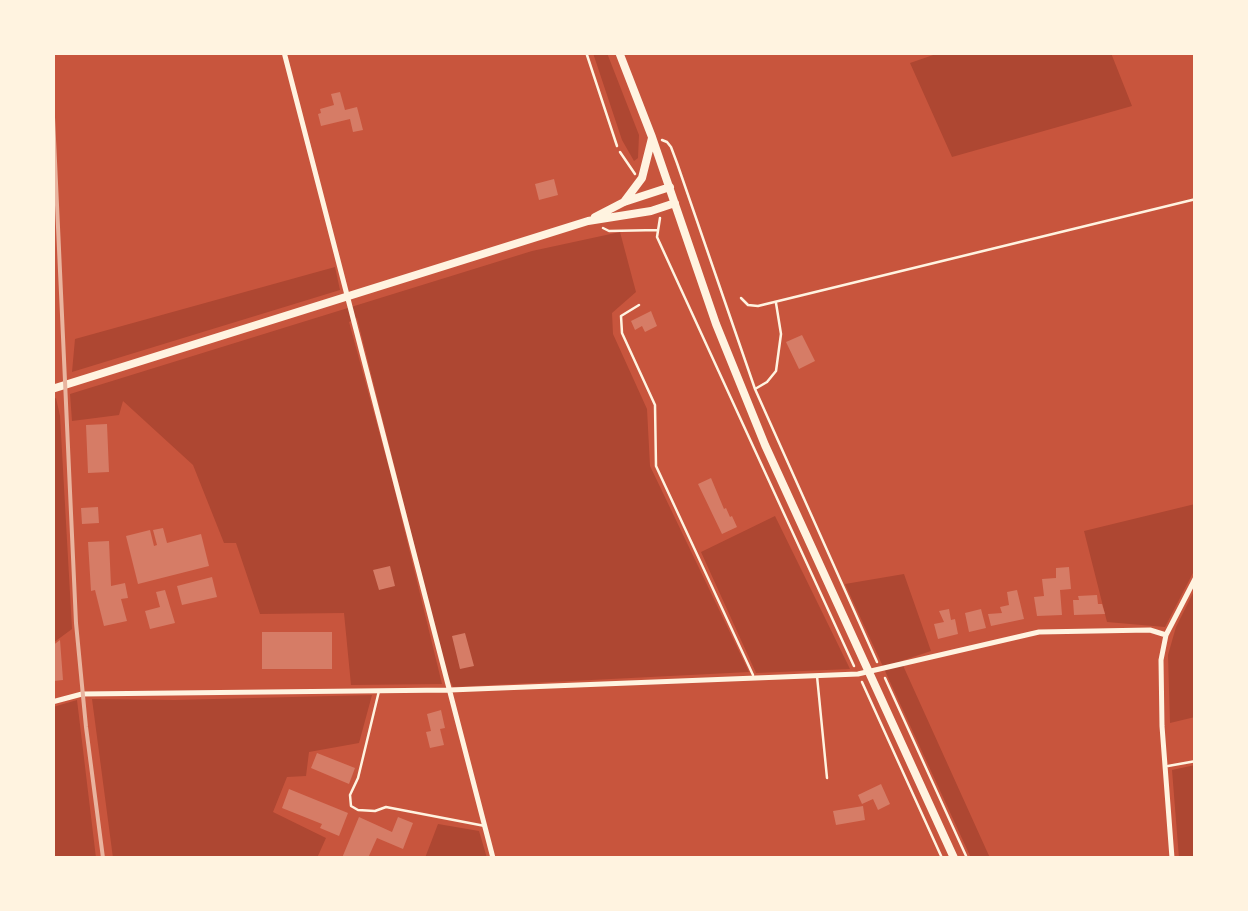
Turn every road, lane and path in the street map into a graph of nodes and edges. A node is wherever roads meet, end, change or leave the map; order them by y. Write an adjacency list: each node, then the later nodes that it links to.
1 (284, 52): 28 (street)
2 (586, 52): 5 (lane)
3 (619, 52): 4 (main road)
4 (652, 137): 6 (main road); 7 (main road); 18 (path)
5 (617, 146): 6 (path)
6 (642, 178): 9 (main road)
7 (670, 187): 9 (main road); 10 (main road)
8 (1196, 200): 15 (path)
9 (624, 202): 12 (main road)
10 (675, 204): 11 (main road); 19 (main road)
11 (657, 210): 12 (main road); 13 (path)
12 (588, 221): 13 (path); 17 (main road)
13 (658, 230): 24 (path)
14 (741, 298): 15 (path)
15 (776, 302): 18 (path)
16 (639, 306): 26 (lane)
17 (52, 389)
18 (755, 389): 19 (path); 22 (path)
19 (744, 393): 23 (main road)
20 (1196, 578): 21 (street)
21 (1166, 635): 22 (street); 31 (street)
22 (881, 670): 23 (street); 37 (path)
23 (870, 672): 24 (street); 36 (main road)
24 (858, 674): 25 (street); 35 (path)
25 (816, 676): 26 (street); 32 (lane)
26 (754, 677): 28 (street)
27 (380, 690): 28 (street); 29 (street); 33 (lane)
28 (450, 690): 33 (street)
29 (52, 702)
30 (1196, 760): 31 (lane)
31 (1165, 767): 38 (street)
32 (827, 778)
33 (485, 826): 34 (street)
34 (493, 858)
35 (942, 858)
36 (954, 858)
37 (967, 858)
38 (1172, 858)

